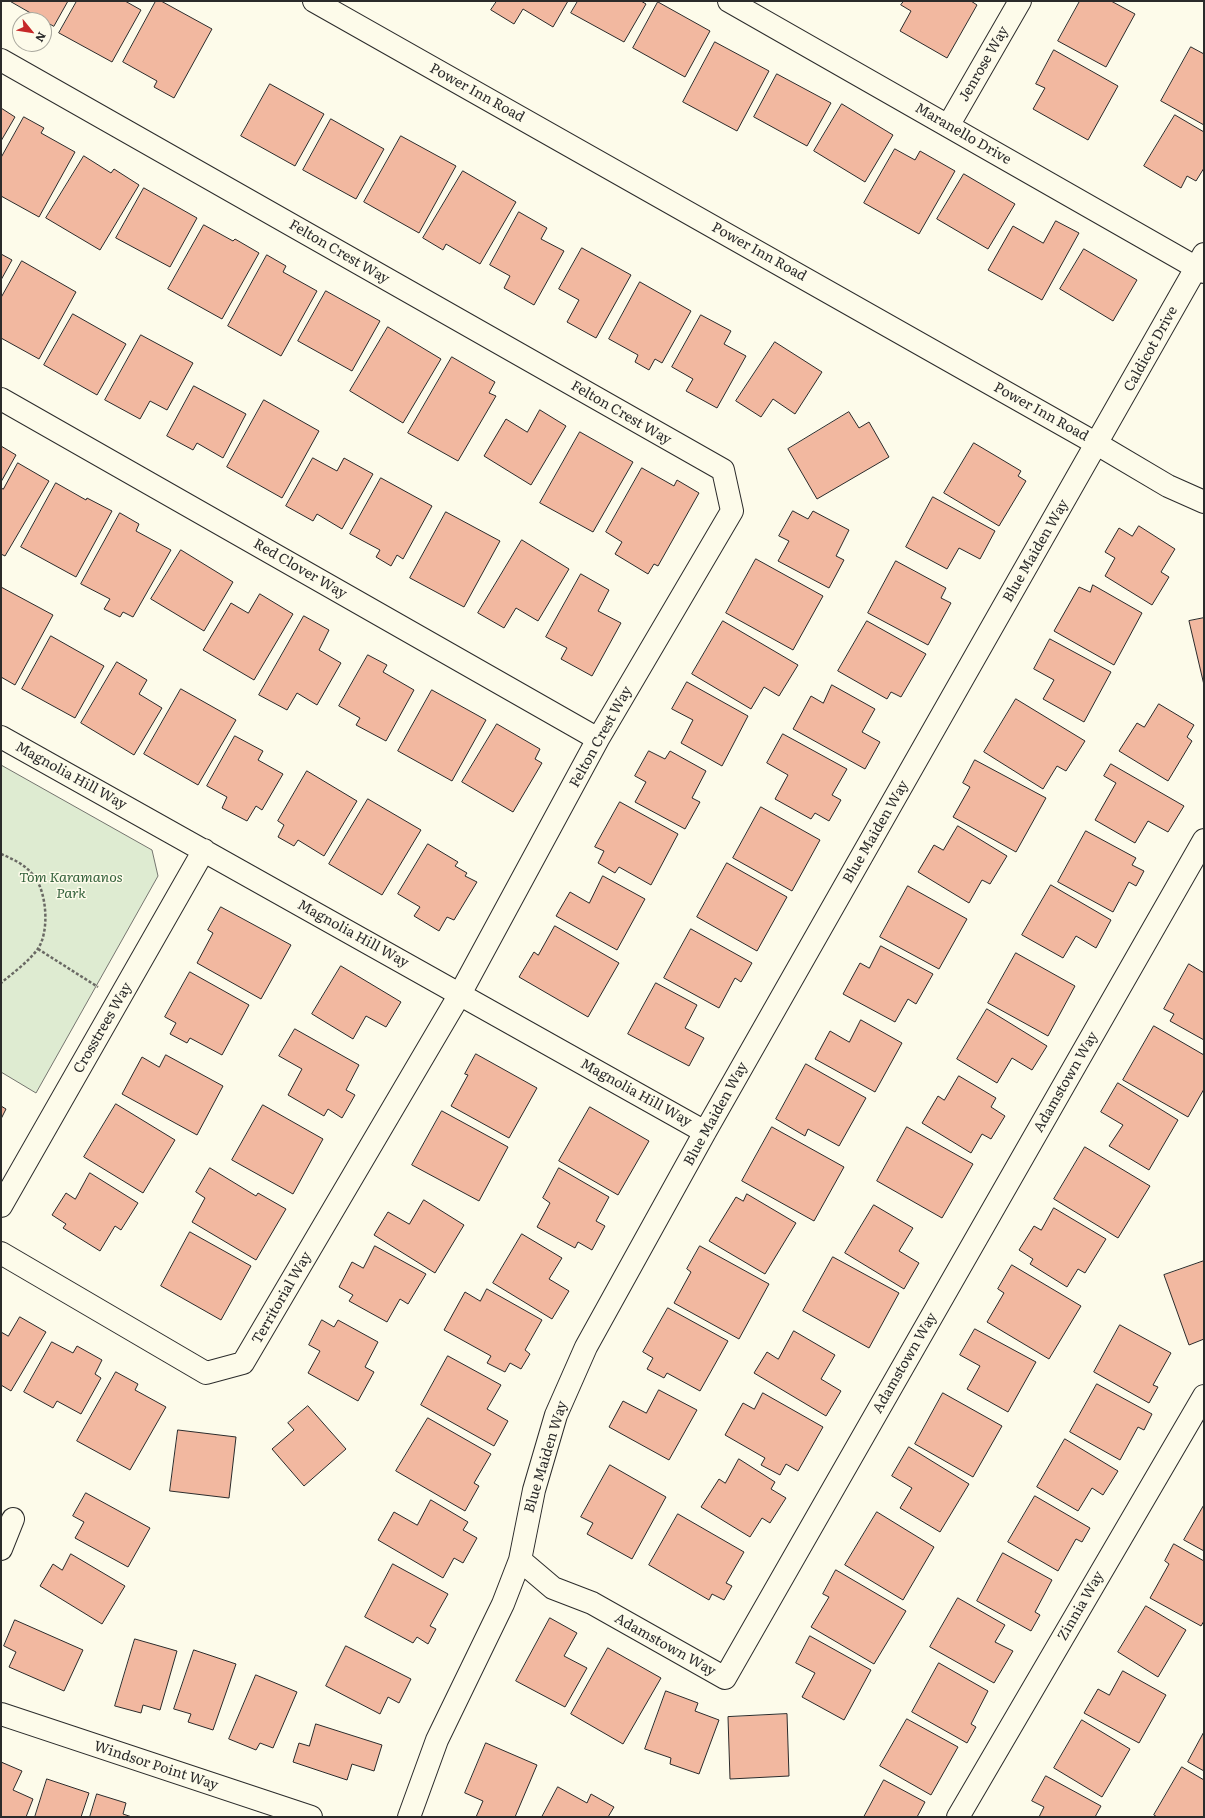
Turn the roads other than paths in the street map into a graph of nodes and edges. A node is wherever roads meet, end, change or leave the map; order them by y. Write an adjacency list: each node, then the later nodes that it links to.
1 (314, 1): 8 (street, Power Inn Road)
2 (729, 1): 5 (street, Maranello Drive)
3 (1020, 1): 5 (street, Jenrose Way)
4 (1, 60): 11 (street, Felton Crest Way)
5 (948, 126): 6 (street, Maranello Drive)
6 (1201, 264): 8 (street, Caldicot Drive)
7 (1, 399): 11 (street, Red Clover Way)
8 (1097, 444): 9 (street, Power Inn Road); 15 (street, Blue Maiden Way)
9 (1204, 502)
10 (1, 737): 13 (street, Magnolia Hill Way)
11 (598, 739): 14 (street, Felton Crest Way)
12 (1204, 840): 21 (street, Adamstown Way)
13 (204, 850): 14 (street, Magnolia Hill Way); 16 (street, Crosstrees Way)
14 (460, 994): 15 (street, Magnolia Hill Way); 17 (street, Territorial Way)
15 (705, 1132): 21 (street, Blue Maiden Way)
16 (1, 1206)
17 (1, 1253)
18 (1204, 1396): 25 (street, Zinnia Way)
19 (13, 1519): 20 (street)
20 (1, 1549)
21 (520, 1560): 24 (street, Blue Maiden Way)
22 (1, 1714): 23 (street, Windsor Point Way)
23 (311, 1817)
24 (409, 1817)
25 (958, 1817)

